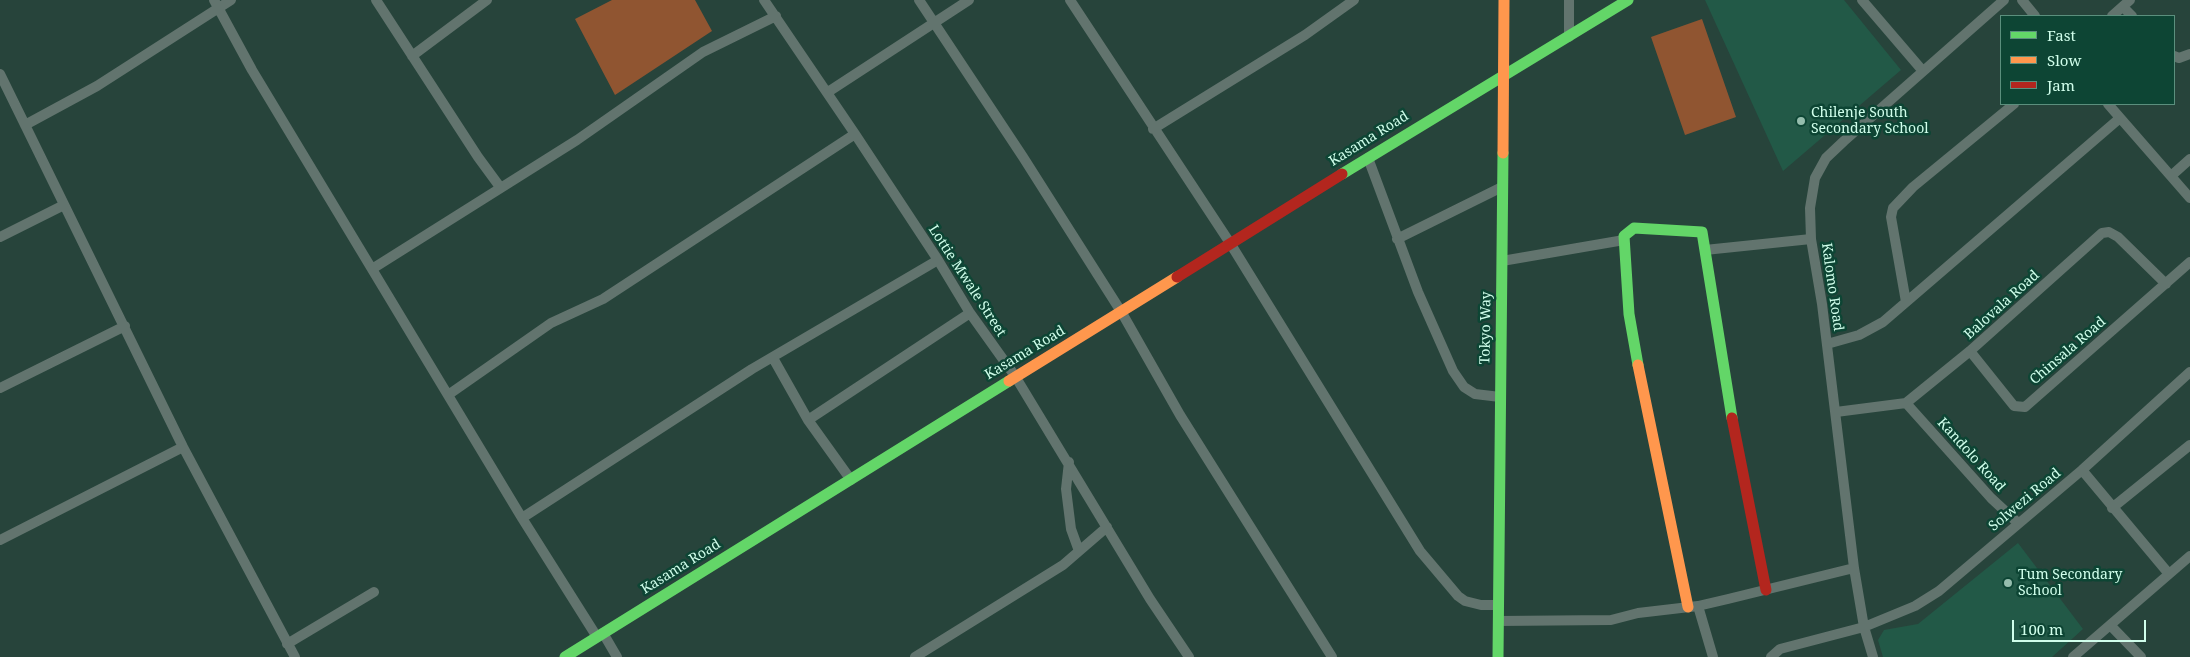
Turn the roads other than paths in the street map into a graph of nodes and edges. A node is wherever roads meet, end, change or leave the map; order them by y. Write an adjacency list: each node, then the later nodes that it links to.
1 (231, 0): 16 (street)
2 (376, 0): 25 (street)
3 (487, 0): 25 (street)
4 (764, 0): 20 (street, Lottie Mwale Street)
5 (919, 0): 21 (street)
6 (969, 0): 21 (street)
7 (1070, 0): 38 (street)
8 (1354, 0): 38 (street)
9 (1504, 0): 23 (street, Tokyo Way)
10 (1569, 0): 22 (street)
11 (1628, 0): 22 (street, Kasama Road)
12 (2004, 0): 28 (street, Kalomo Road)
13 (2022, 0): 17 (street)
14 (1867, 2): 28 (street)
15 (2126, 3): 18 (street); 19 (street)
16 (216, 4): 37 (street); 56 (street)
17 (2034, 15)
18 (2113, 15)
19 (2132, 15)
20 (776, 16): 31 (street, Lottie Mwale Street); 44 (street)
21 (933, 22): 31 (street); 60 (street)
22 (1569, 37): 27 (street, Kasama Road)
23 (1503, 42): 27 (street); 30 (street, Tokyo Way)
24 (2190, 54): 26 (street)
25 (412, 56): 44 (street)
26 (2175, 56)
27 (1527, 62): 30 (street, Kasama Road)
28 (1922, 70): 49 (street, Kalomo Road)
29 (0, 74): 37 (street)
30 (1503, 76): 32 (street, Kasama Road); 35 (street, Tokyo Way)
31 (828, 92): 39 (street, Lottie Mwale Street)
32 (1470, 95): 35 (street); 40 (street, Kasama Road)
33 (2013, 105): 58 (street)
34 (2109, 105): 36 (street)
35 (1502, 112): 43 (street, Tokyo Way)
36 (2120, 118): 42 (street); 58 (street)
37 (25, 125): 46 (street)
38 (1153, 128): 51 (street)
39 (855, 134): 53 (street, Lottie Mwale Street); 68 (street)
40 (1368, 158): 48 (street); 51 (street, Kasama Road)
41 (2190, 159): 42 (street)
42 (2171, 176): 45 (street)
43 (1502, 186): 48 (street); 54 (street, Tokyo Way)
44 (500, 187): 56 (street)
45 (2190, 198)
46 (64, 204): 47 (street); 61 (street)
47 (0, 237)
48 (1397, 239): 69 (street)
49 (1811, 239): 52 (street); 62 (street, Kalomo Road)
50 (1624, 240): 52 (street); 54 (street); 90 (street)
51 (1230, 243): 60 (street, Kasama Road); 89 (street)
52 (1705, 250): 87 (street)
53 (938, 260): 59 (street, Lottie Mwale Street); 64 (street)
54 (1502, 261): 69 (street, Tokyo Way)
55 (2190, 262): 57 (street, Chinsala Road)
56 (372, 269): 68 (street)
57 (2166, 284): 63 (street, Balovala Road); 63 (street, Chinsala Road)
58 (1906, 302): 62 (street)
59 (970, 313): 66 (street, Lottie Mwale Street); 72 (street)
60 (1122, 313): 66 (street, Kasama Road); 101 (street)
61 (125, 326): 67 (street); 74 (street)
62 (1827, 344): 71 (street, Kalomo Road)
63 (1970, 351): 70 (street, Balovala Road)
64 (772, 358): 72 (street); 79 (street)
65 (2190, 372): 76 (street, Solwezi Road)
66 (1015, 376): 75 (street, Lottie Mwale Street); 77 (street, Kasama Road)
67 (0, 388)
68 (448, 395): 79 (street)
69 (1500, 397): 89 (street, Tokyo Way)
70 (1906, 403): 71 (street); 80 (street, Kandolo Road)
71 (1836, 412): 85 (street, Kalomo Road)
72 (808, 420): 77 (street)
73 (2190, 445): 78 (street)
74 (183, 447): 82 (street); 95 (street)
75 (1069, 462): 81 (street, Lottie Mwale Street); 83 (street)
76 (2082, 470): 78 (street); 80 (street, Solwezi Road)
77 (851, 480): 94 (street, Kasama Road)
78 (2112, 508): 86 (street)
79 (522, 518): 94 (street)
80 (2018, 523): 93 (street, Solwezi Road)
81 (1107, 527): 83 (street); 100 (street, Lottie Mwale Street)
82 (0, 540)
83 (1079, 551): 99 (street)
84 (2190, 556): 86 (street)
85 (1854, 568): 87 (street); 93 (street, Kalomo Road)
86 (2169, 574): 92 (street)
87 (1766, 590): 90 (street)
88 (374, 592): 95 (street)
89 (1498, 605): 91 (street, Tokyo Way)
90 (1693, 606): 91 (street); 103 (street)
91 (1498, 621): 102 (street, Tokyo Way)
92 (2111, 626): 106 (street); 107 (street)
93 (1864, 627): 104 (street, Solwezi Road); 105 (street, Kalomo Road)
94 (600, 635): 97 (street, Kasama Road); 98 (street)
95 (288, 644): 96 (street)
96 (295, 657)
97 (565, 657)
98 (617, 657)
99 (915, 657)
100 (1189, 657)
101 (1332, 657)
102 (1498, 657)
103 (1713, 657)
104 (1771, 657)
105 (1873, 657)
106 (2072, 657)
107 (2141, 657)

